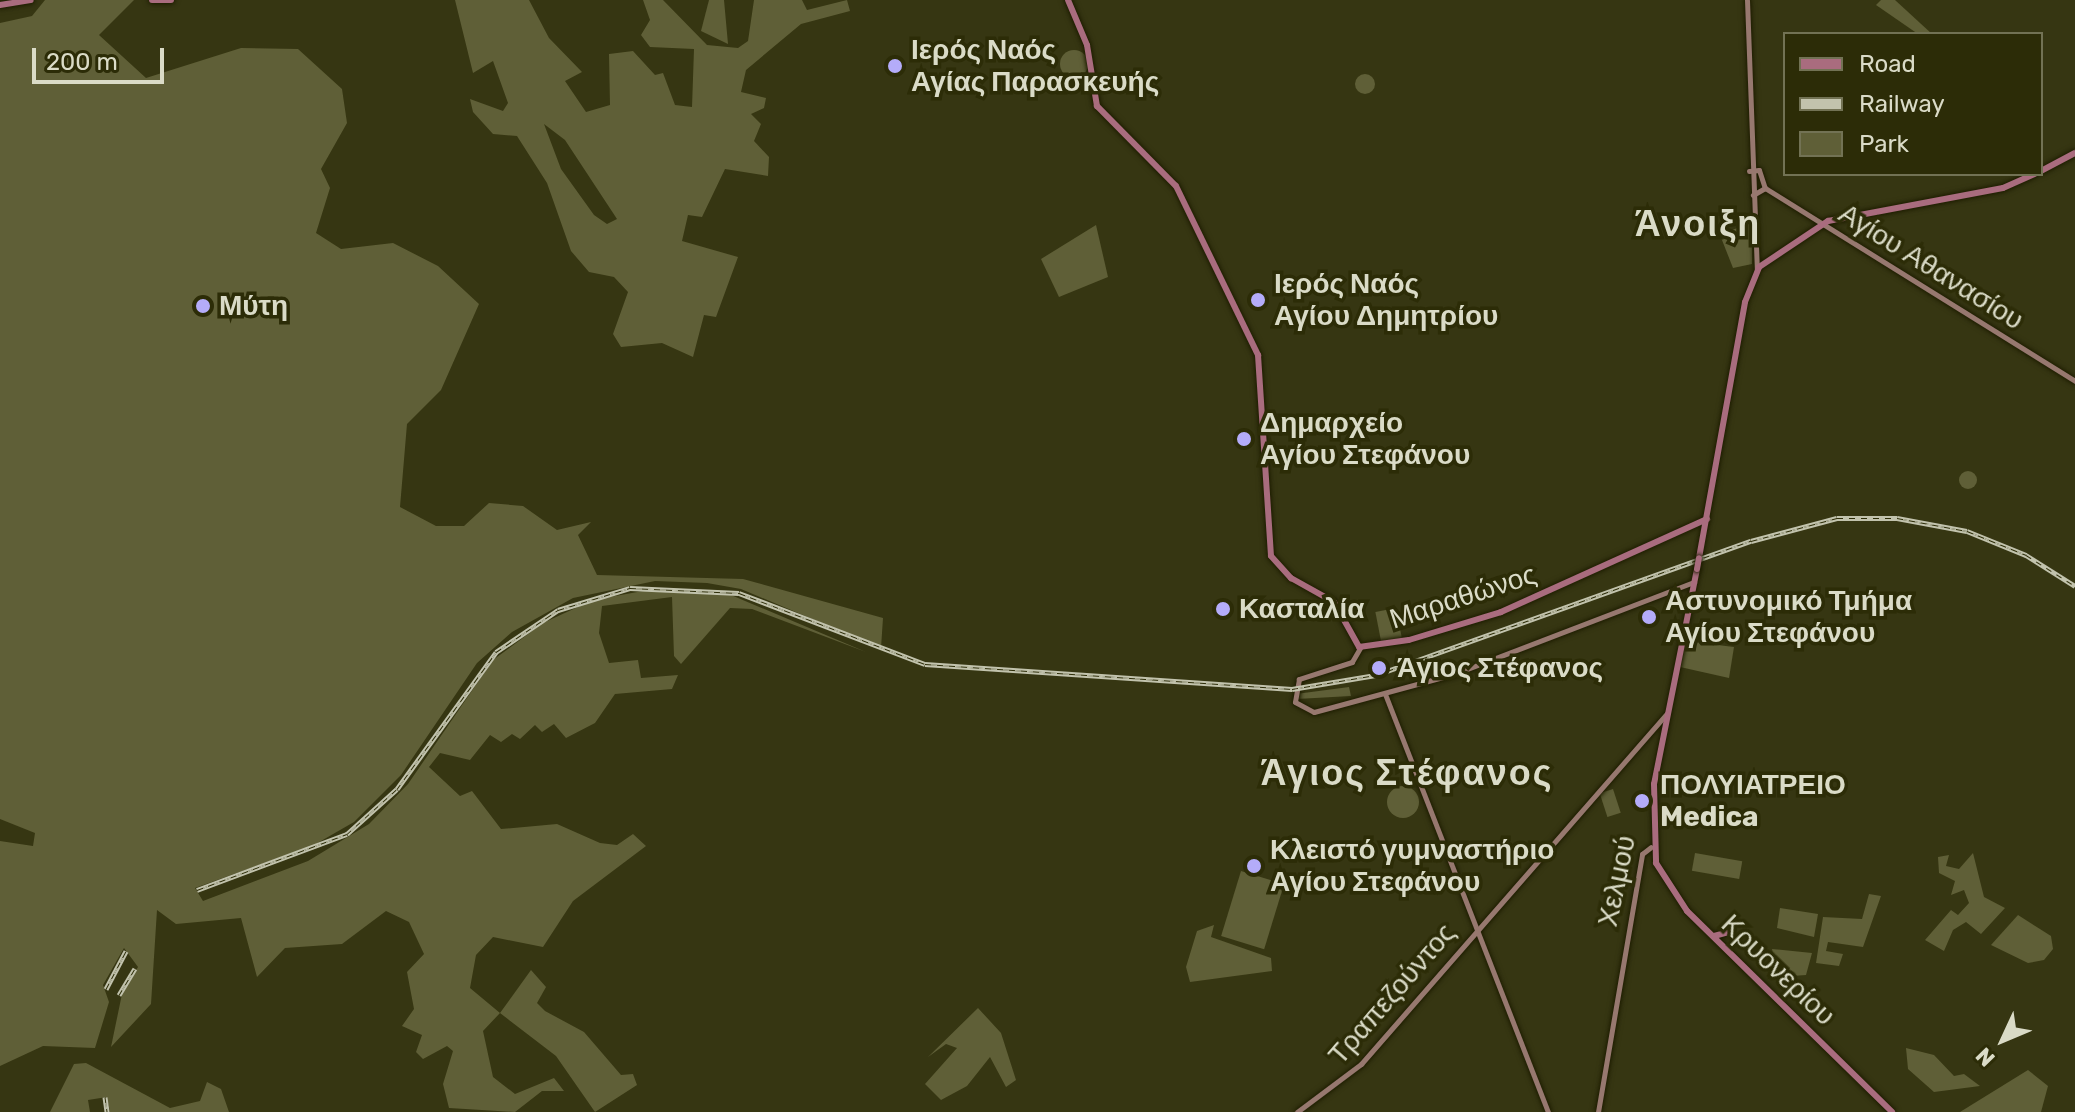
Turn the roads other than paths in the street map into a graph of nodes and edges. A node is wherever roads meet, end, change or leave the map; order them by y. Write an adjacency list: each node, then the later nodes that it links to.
1 (31, 0): 6 (main road)
2 (152, 0): 3 (main road)
3 (171, 0)
4 (1068, 0): 18 (main road, Μαραθώνος)
5 (1747, 0): 8 (street)
6 (0, 5)
7 (2075, 153): 9 (main road)
8 (1749, 167): 11 (street, Αγίου Αθανασίου); 12 (street)
9 (2043, 170)
10 (2030, 176): 13 (main road)
11 (1765, 188): 12 (street); 13 (street, Αγίου Αθανασίου)
12 (1753, 195): 14 (street)
13 (1823, 223): 14 (main road); 15 (street, Αγίου Αθανασίου)
14 (1760, 267): 16 (main road)
15 (2075, 381)
16 (1707, 519): 17 (main road, Χελμού, bridge); 18 (main road, Μαραθώνος)
17 (1694, 582): 19 (street); 20 (main road, Χελμού)
18 (1360, 648): 19 (street)
19 (1385, 694): 22 (street)
20 (1667, 712): 21 (main road, Χελμού); 22 (street, Τραπεζούντος)
21 (1651, 847): 24 (main road, Κρυονερίου); 27 (street, Χελμού)
22 (1478, 927): 25 (street, Τραπεζούντος); 26 (street)
23 (1729, 932): 24 (main road)
24 (1713, 936): 28 (main road, Κρυονερίου)
25 (1297, 1112)
26 (1548, 1112)
27 (1598, 1112)
28 (1892, 1112)

